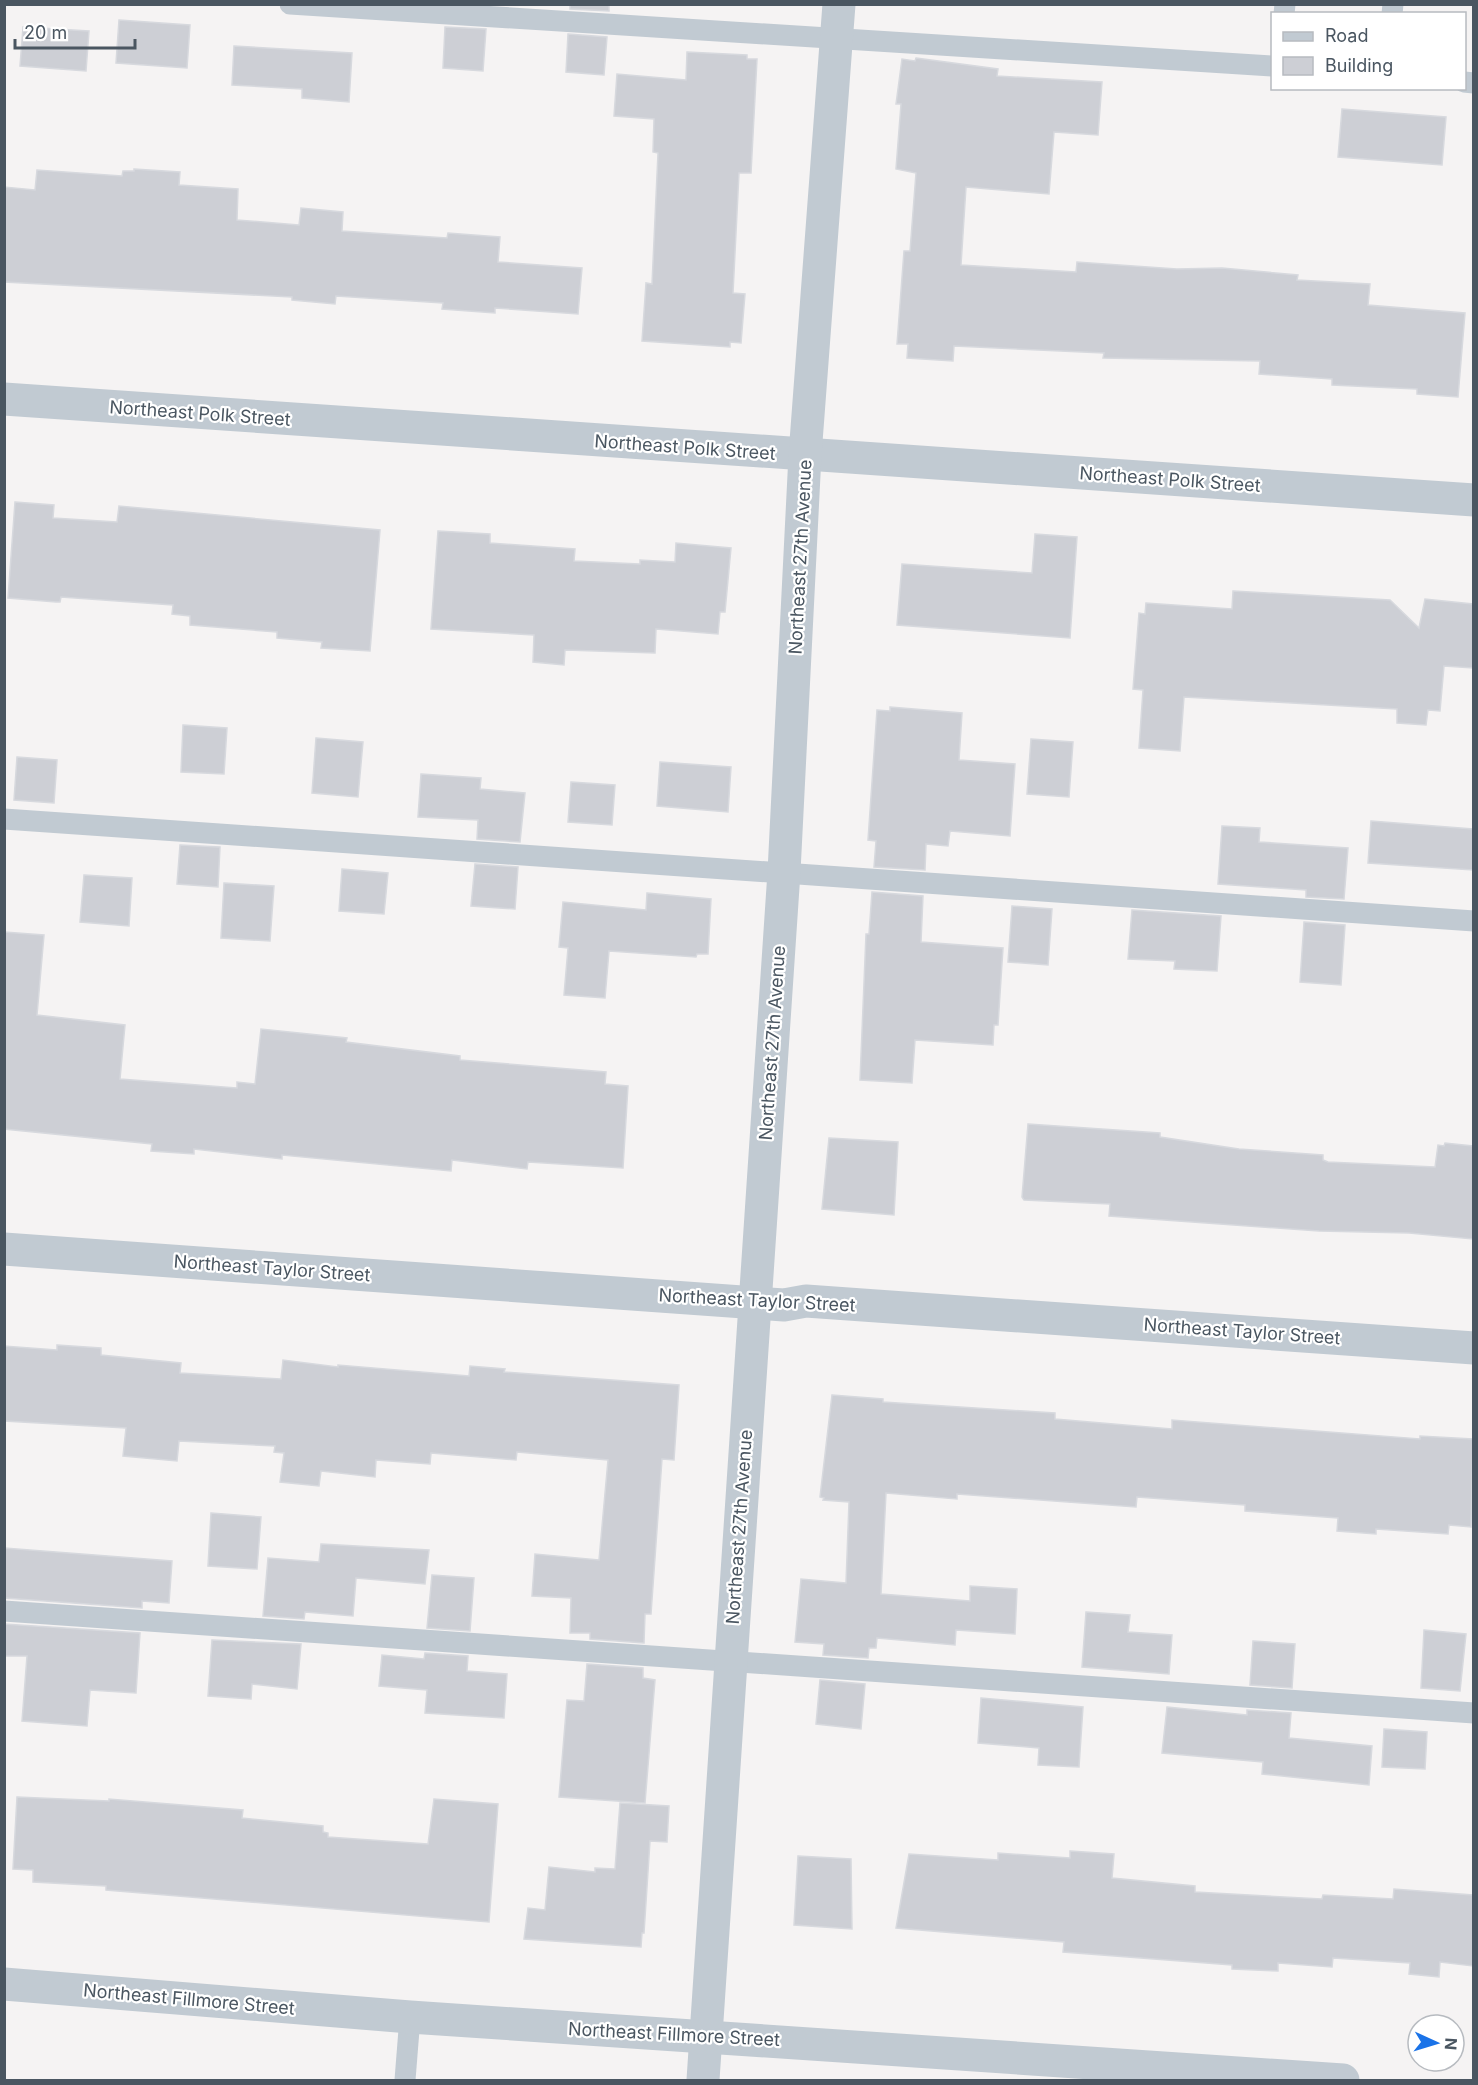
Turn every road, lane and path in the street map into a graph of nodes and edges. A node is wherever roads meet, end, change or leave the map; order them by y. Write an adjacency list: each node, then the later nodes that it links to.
1 (290, 4): 3 (lane)
2 (839, 4): 3 (street, Northeast 27th Avenue)
3 (837, 39): 4 (lane); 6 (street, Northeast 27th Avenue)
4 (1271, 66)
5 (4, 399): 6 (street, Northeast Polk Street)
6 (805, 455): 7 (street, Northeast Polk Street); 9 (street, Northeast 27th Avenue)
7 (1473, 500)
8 (4, 819): 9 (lane)
9 (784, 872): 10 (lane); 12 (street, Northeast 27th Avenue)
10 (1473, 921)
11 (4, 1249): 12 (street, Northeast Taylor Street)
12 (754, 1303): 13 (street, Northeast Taylor Street); 15 (street, Northeast 27th Avenue)
13 (1473, 1348)
14 (4, 1611): 15 (lane)
15 (730, 1663): 16 (lane); 19 (street, Northeast 27th Avenue)
16 (1473, 1713)
17 (4, 1984): 18 (street, Northeast Fillmore Street)
18 (410, 2017): 19 (street, Northeast Fillmore Street); 20 (lane)
19 (706, 2036): 21 (street, Northeast 27th Avenue); 22 (street, Northeast Fillmore Street)
20 (405, 2080)
21 (703, 2080)
22 (1343, 2080)

